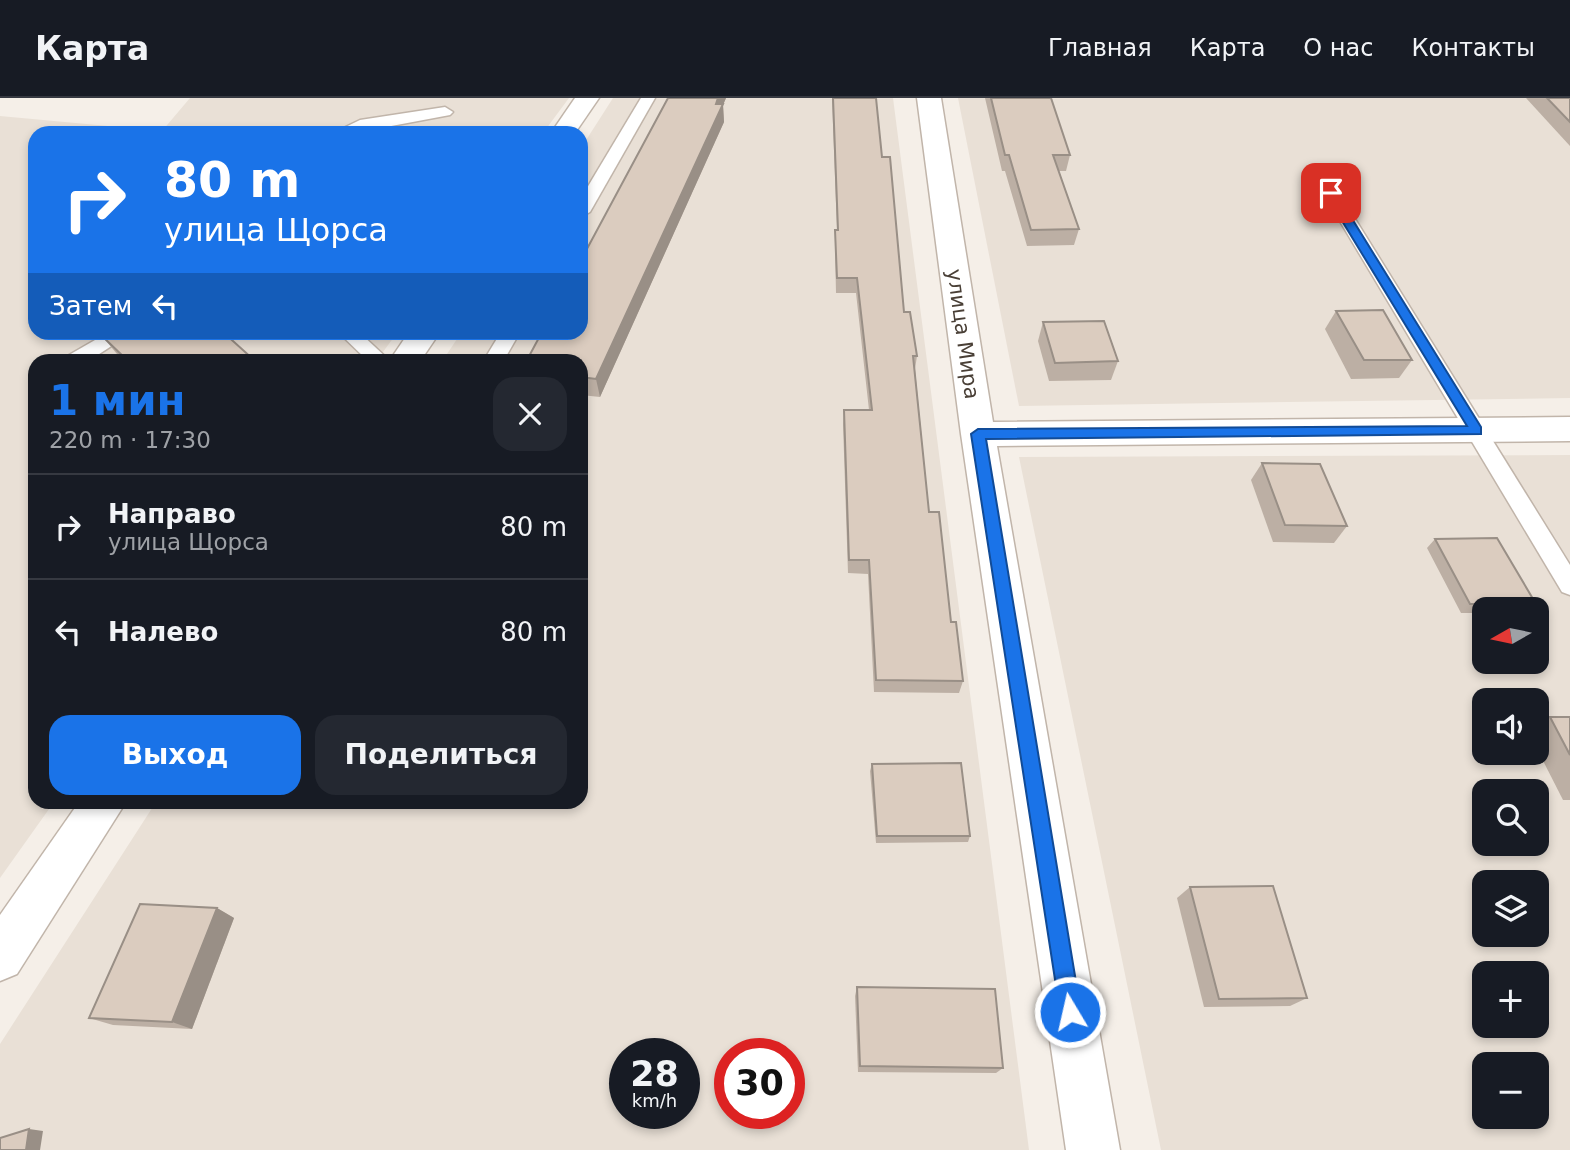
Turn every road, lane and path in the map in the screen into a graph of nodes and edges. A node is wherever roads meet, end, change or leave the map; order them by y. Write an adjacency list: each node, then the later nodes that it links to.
1 (587, 98): 6 (street)
2 (648, 98): 8 (lane)
3 (929, 98): 15 (street, улица Мира)
4 (445, 112): 5 (lane)
5 (358, 126)
6 (568, 126)
7 (1331, 193): 14 (lane)
8 (588, 200)
9 (110, 340): 11 (lane)
10 (356, 340): 12 (lane)
11 (86, 354)
12 (372, 354)
13 (1570, 429): 14 (street)
14 (1476, 430): 15 (street); 16 (lane)
15 (978, 434): 19 (street, улица Мира)
16 (1570, 585)
17 (99, 809): 18 (street)
18 (0, 957)
19 (1093, 1150)

